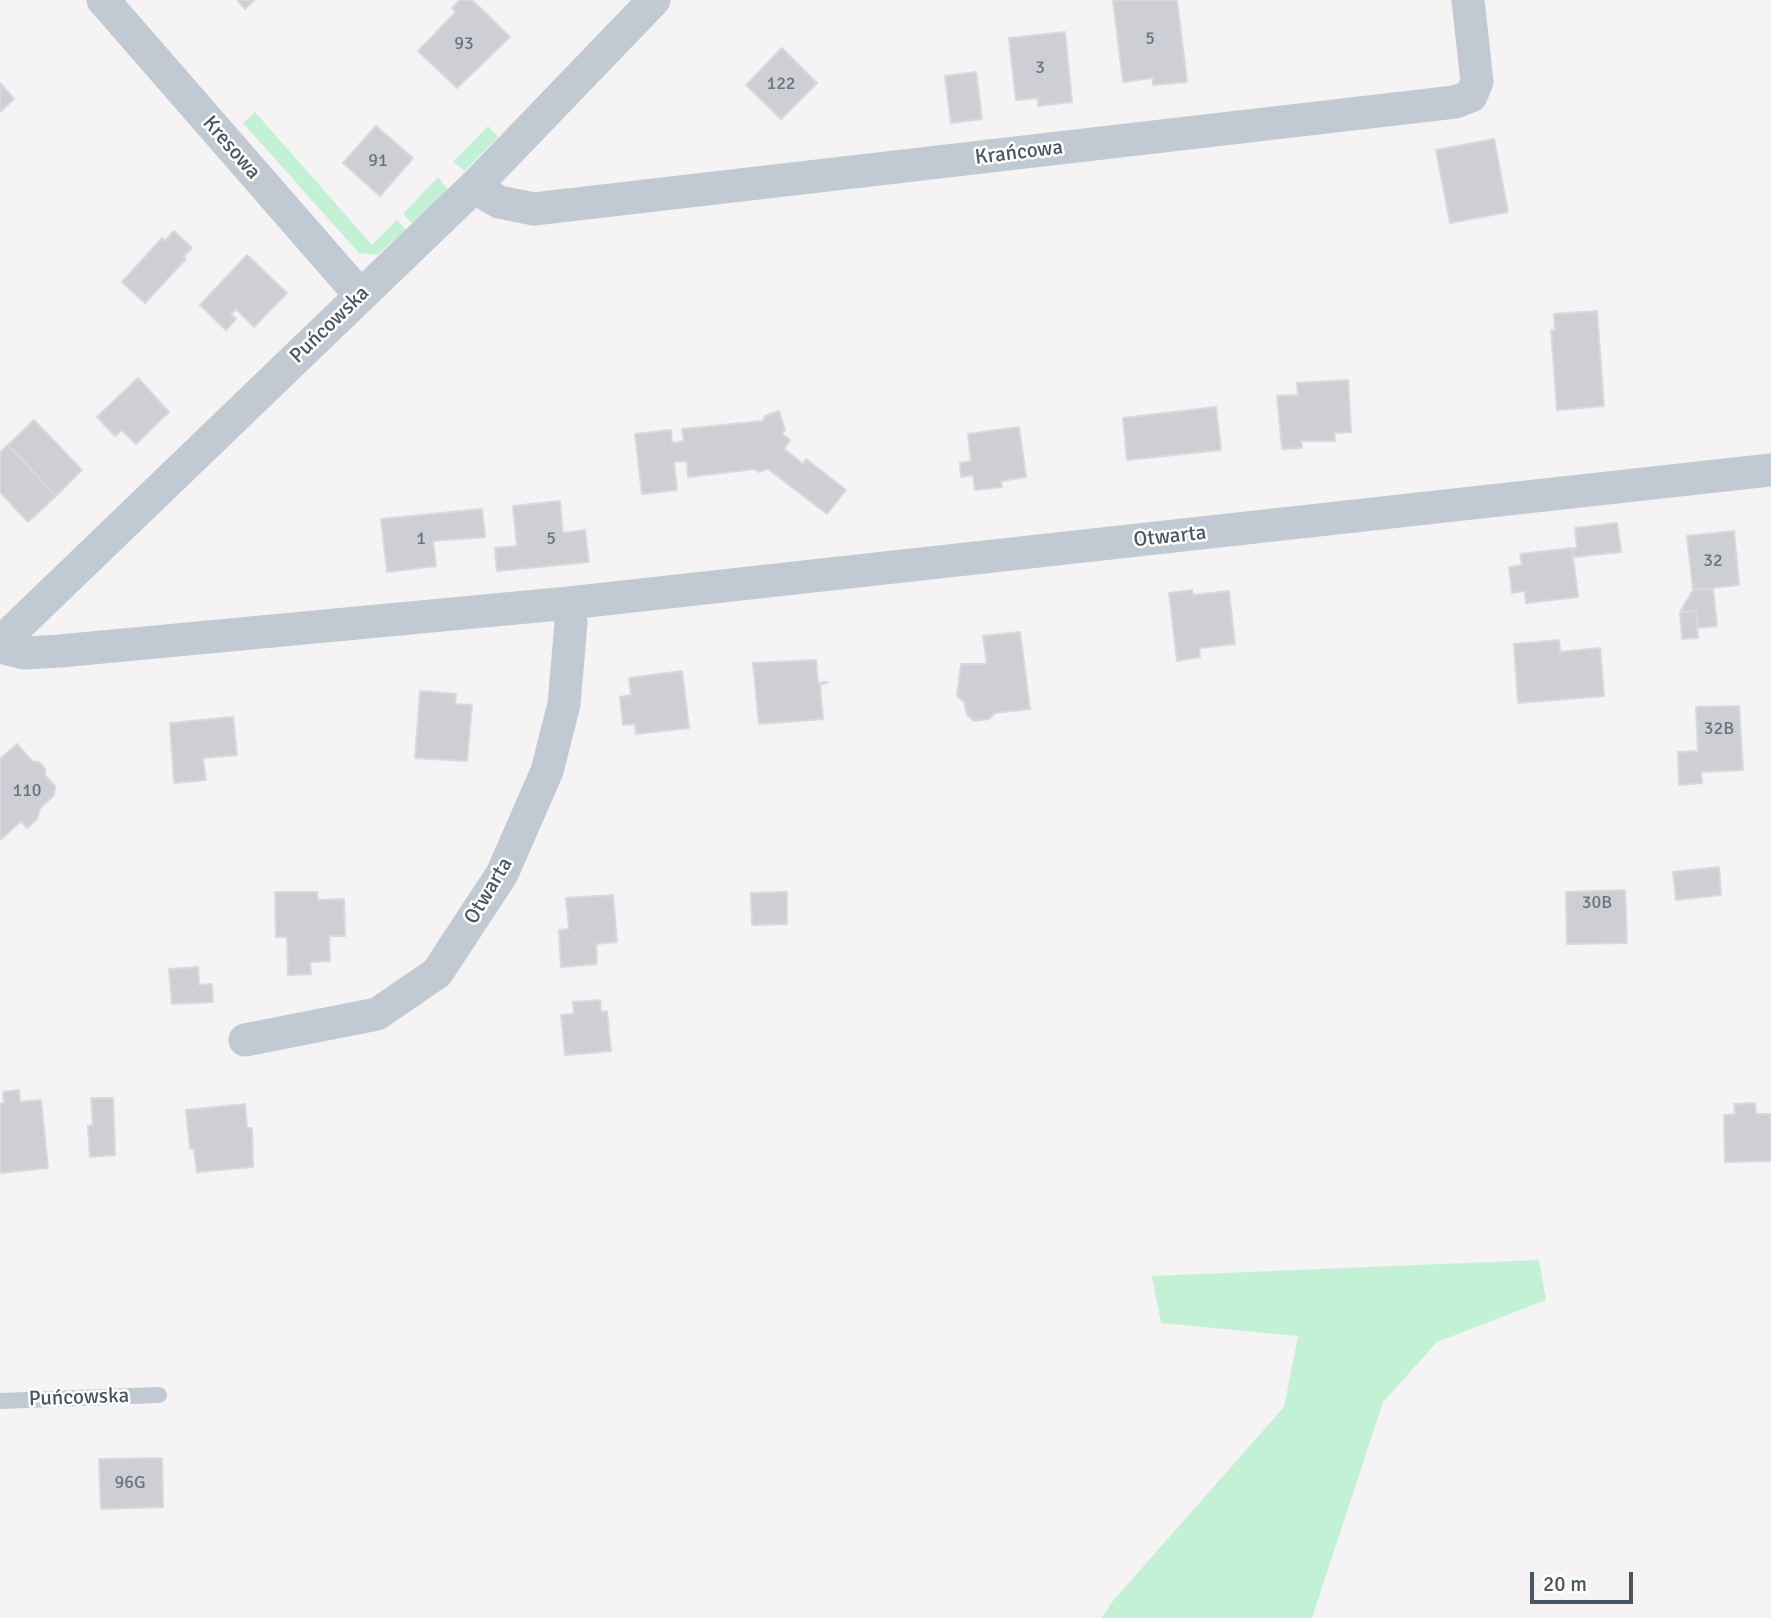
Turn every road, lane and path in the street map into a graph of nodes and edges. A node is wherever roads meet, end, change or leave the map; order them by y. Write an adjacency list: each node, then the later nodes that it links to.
1 (103, 0): 5 (street, Kresowa)
2 (654, 0): 4 (street, Puńcowska)
3 (1468, 0): 4 (street, Krańcowa)
4 (477, 184): 5 (street, Puńcowska)
5 (360, 295): 8 (street, Puńcowska)
6 (1771, 470): 7 (street, Otwarta)
7 (569, 603): 8 (street, Otwarta); 9 (street, Otwarta)
8 (0, 645)
9 (245, 1040)
10 (159, 1395): 11 (lane, Puńcowska)
11 (0, 1401)

